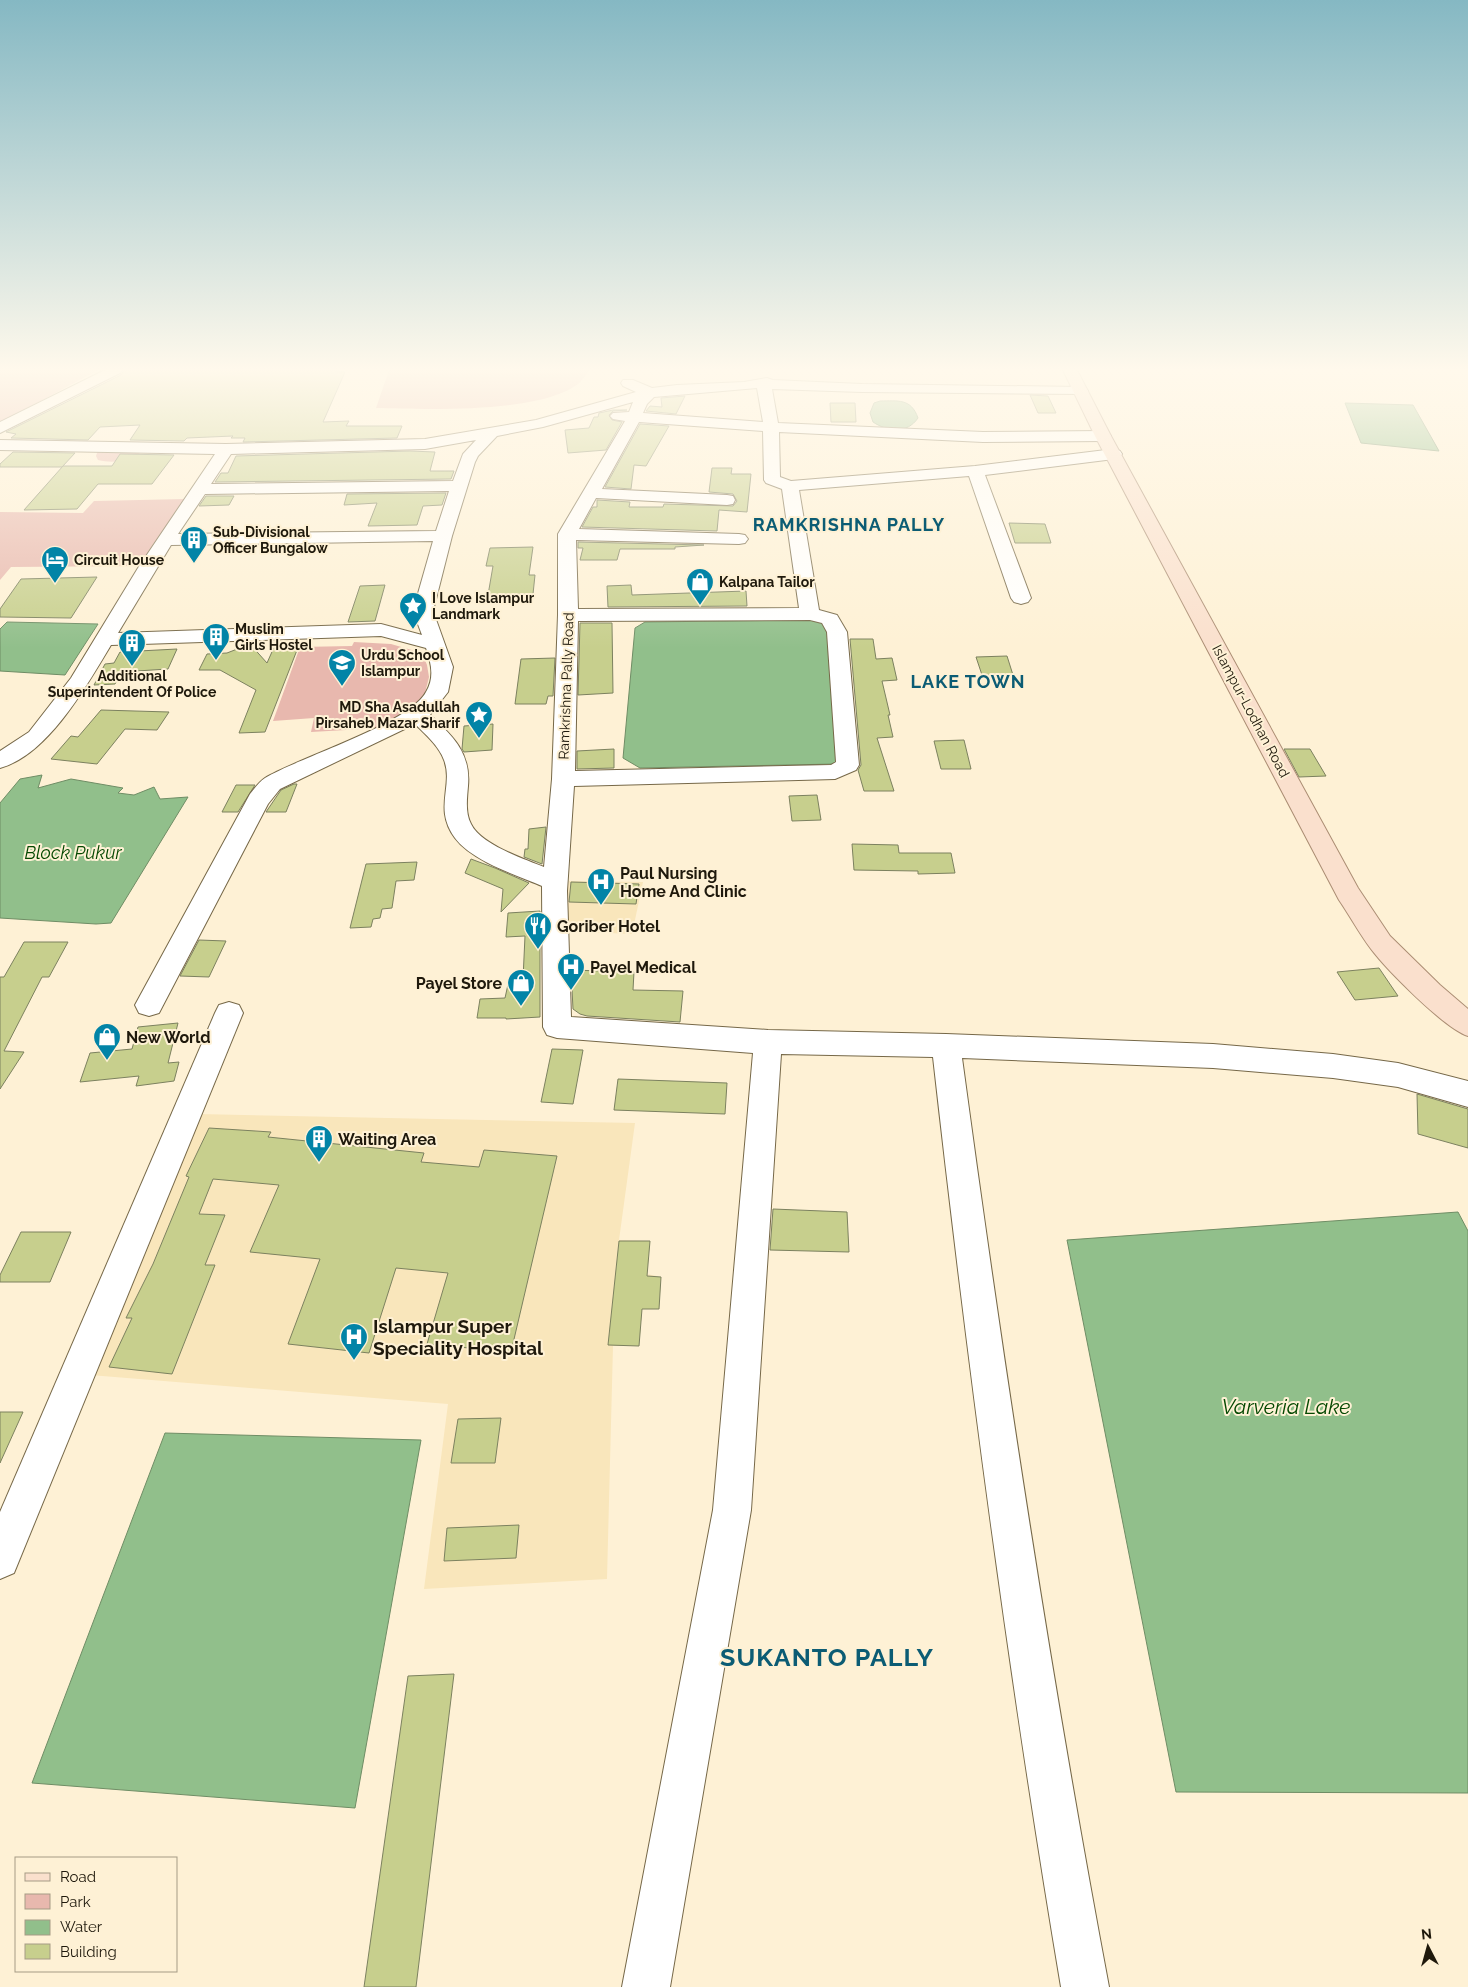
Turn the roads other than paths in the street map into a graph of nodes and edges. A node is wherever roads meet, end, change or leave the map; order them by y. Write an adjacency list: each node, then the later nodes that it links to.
1 (467, 462): 8 (street)
2 (216, 463): 10 (street)
3 (608, 463): 11 (street)
4 (772, 463): 9 (street)
5 (1047, 463): 7 (street)
6 (1119, 463): 30 (main road, Islampur-Lodhan Road)
7 (975, 472): 9 (street); 17 (street)
8 (459, 486): 10 (street); 14 (street)
9 (790, 486): 19 (street)
10 (198, 489): 16 (street)
11 (590, 494): 12 (street); 13 (street)
12 (727, 500)
13 (567, 534): 15 (street); 20 (street, Ramkrishna Pally Road)
14 (443, 536): 16 (street); 18 (street)
15 (739, 539)
16 (164, 540): 22 (street)
17 (1021, 598)
18 (423, 611): 21 (street); 23 (street)
19 (810, 614): 20 (street); 26 (street)
20 (568, 615): 26 (street, Ramkrishna Pally Road)
21 (381, 630): 22 (street); 23 (street)
22 (105, 639): 25 (street)
23 (434, 644): 24 (street)
24 (417, 714): 27 (street); 28 (street)
25 (0, 760)
26 (563, 779): 27 (street, Ramkrishna Pally Road)
27 (555, 882): 31 (street, Ramkrishna Pally Road)
28 (149, 1005)
29 (229, 1013): 34 (street)
30 (1468, 1025)
31 (768, 1042): 32 (street); 35 (street)
32 (946, 1046): 33 (street); 36 (street)
33 (1468, 1094)
34 (0, 1559)
35 (646, 1987)
36 (1085, 1987)

